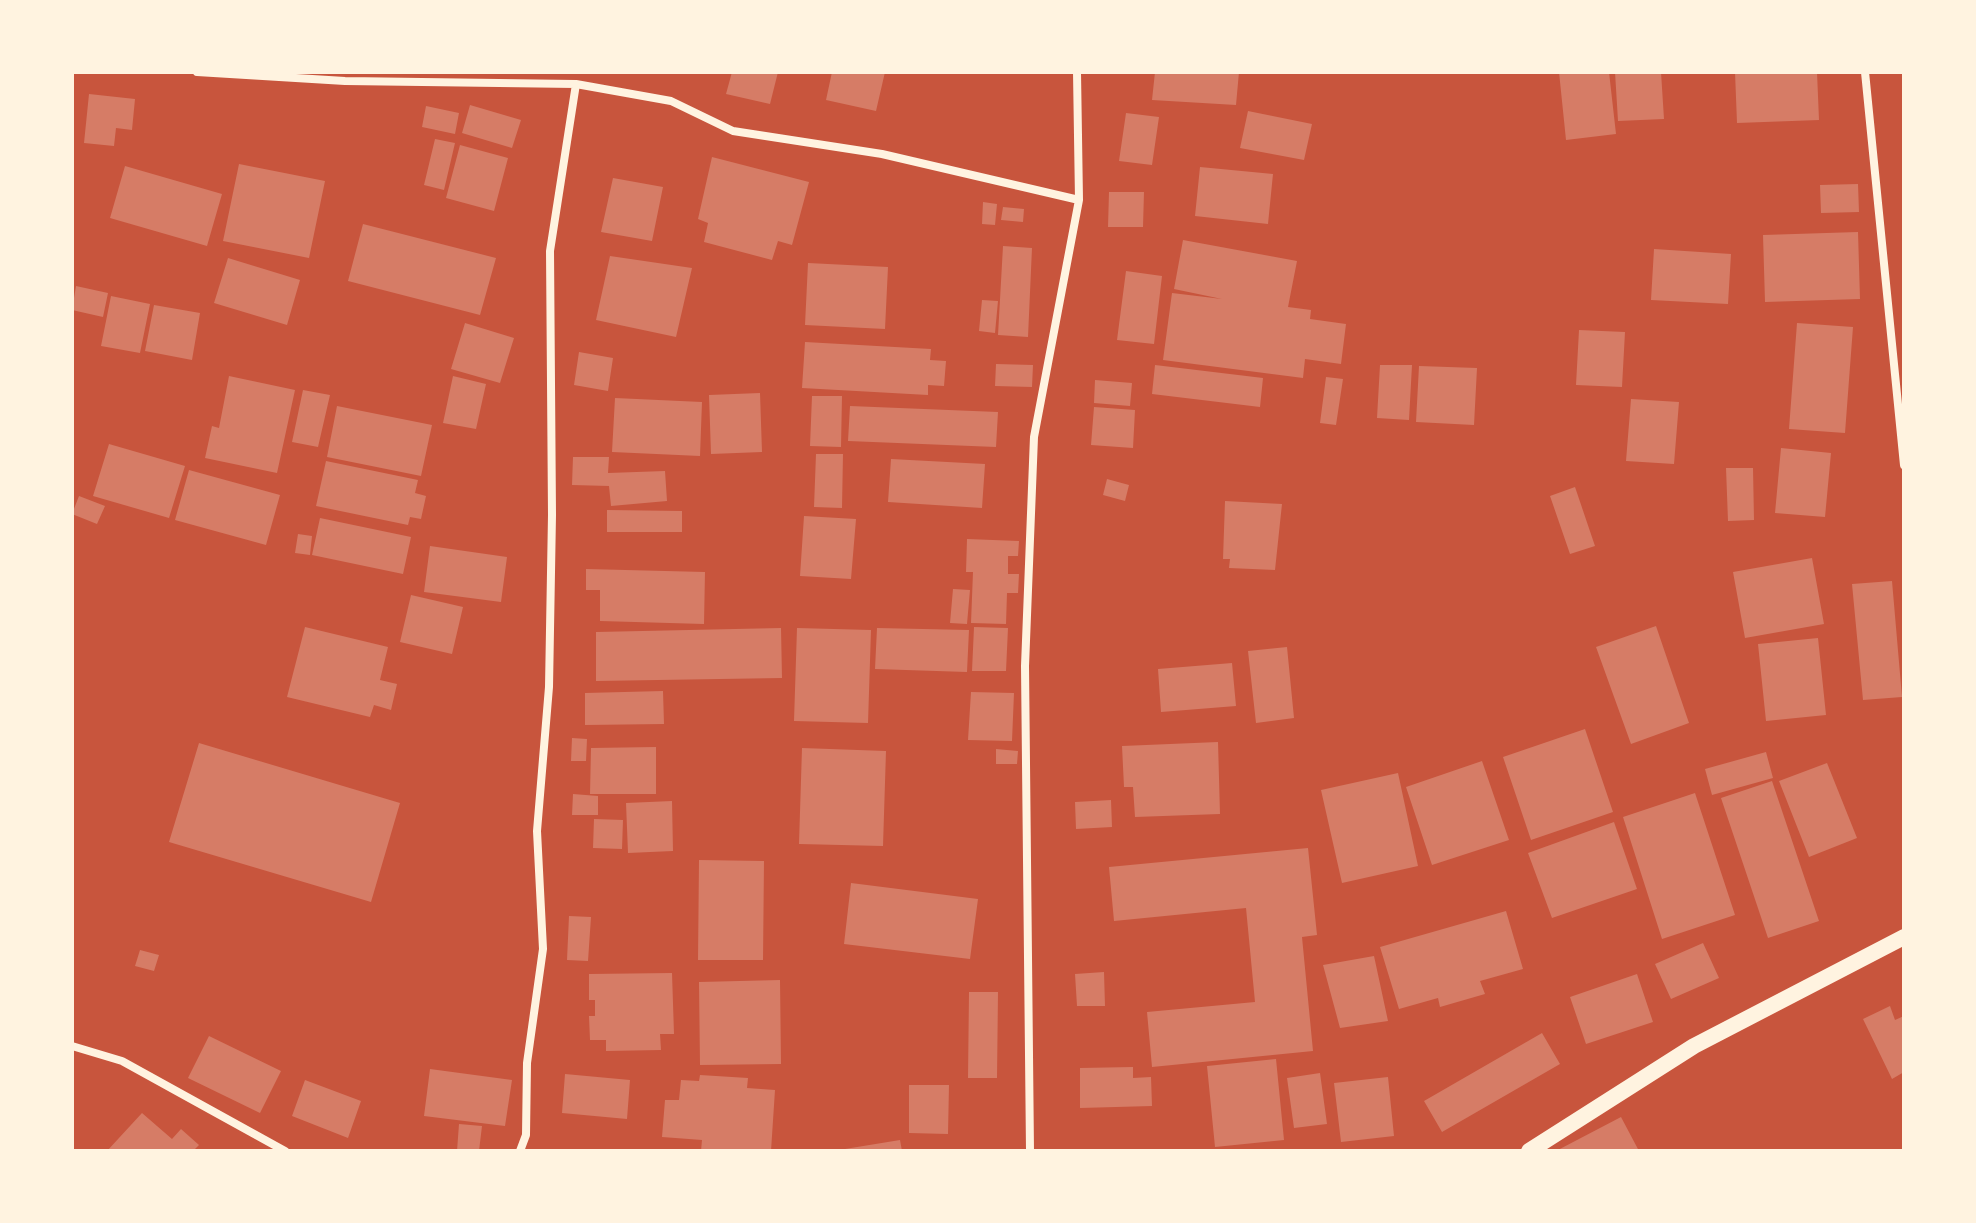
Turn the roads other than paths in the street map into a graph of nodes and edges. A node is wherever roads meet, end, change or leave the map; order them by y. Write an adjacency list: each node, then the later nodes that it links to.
1 (197, 72): 4 (street)
2 (1077, 72): 5 (street)
3 (1865, 72): 6 (street)
4 (576, 84): 5 (street); 10 (street)
5 (1079, 200): 11 (street)
6 (1904, 465)
7 (1904, 937): 12 (main road)
8 (72, 1046): 9 (street)
9 (285, 1151)
10 (520, 1151)
11 (1030, 1151)
12 (1529, 1151)

